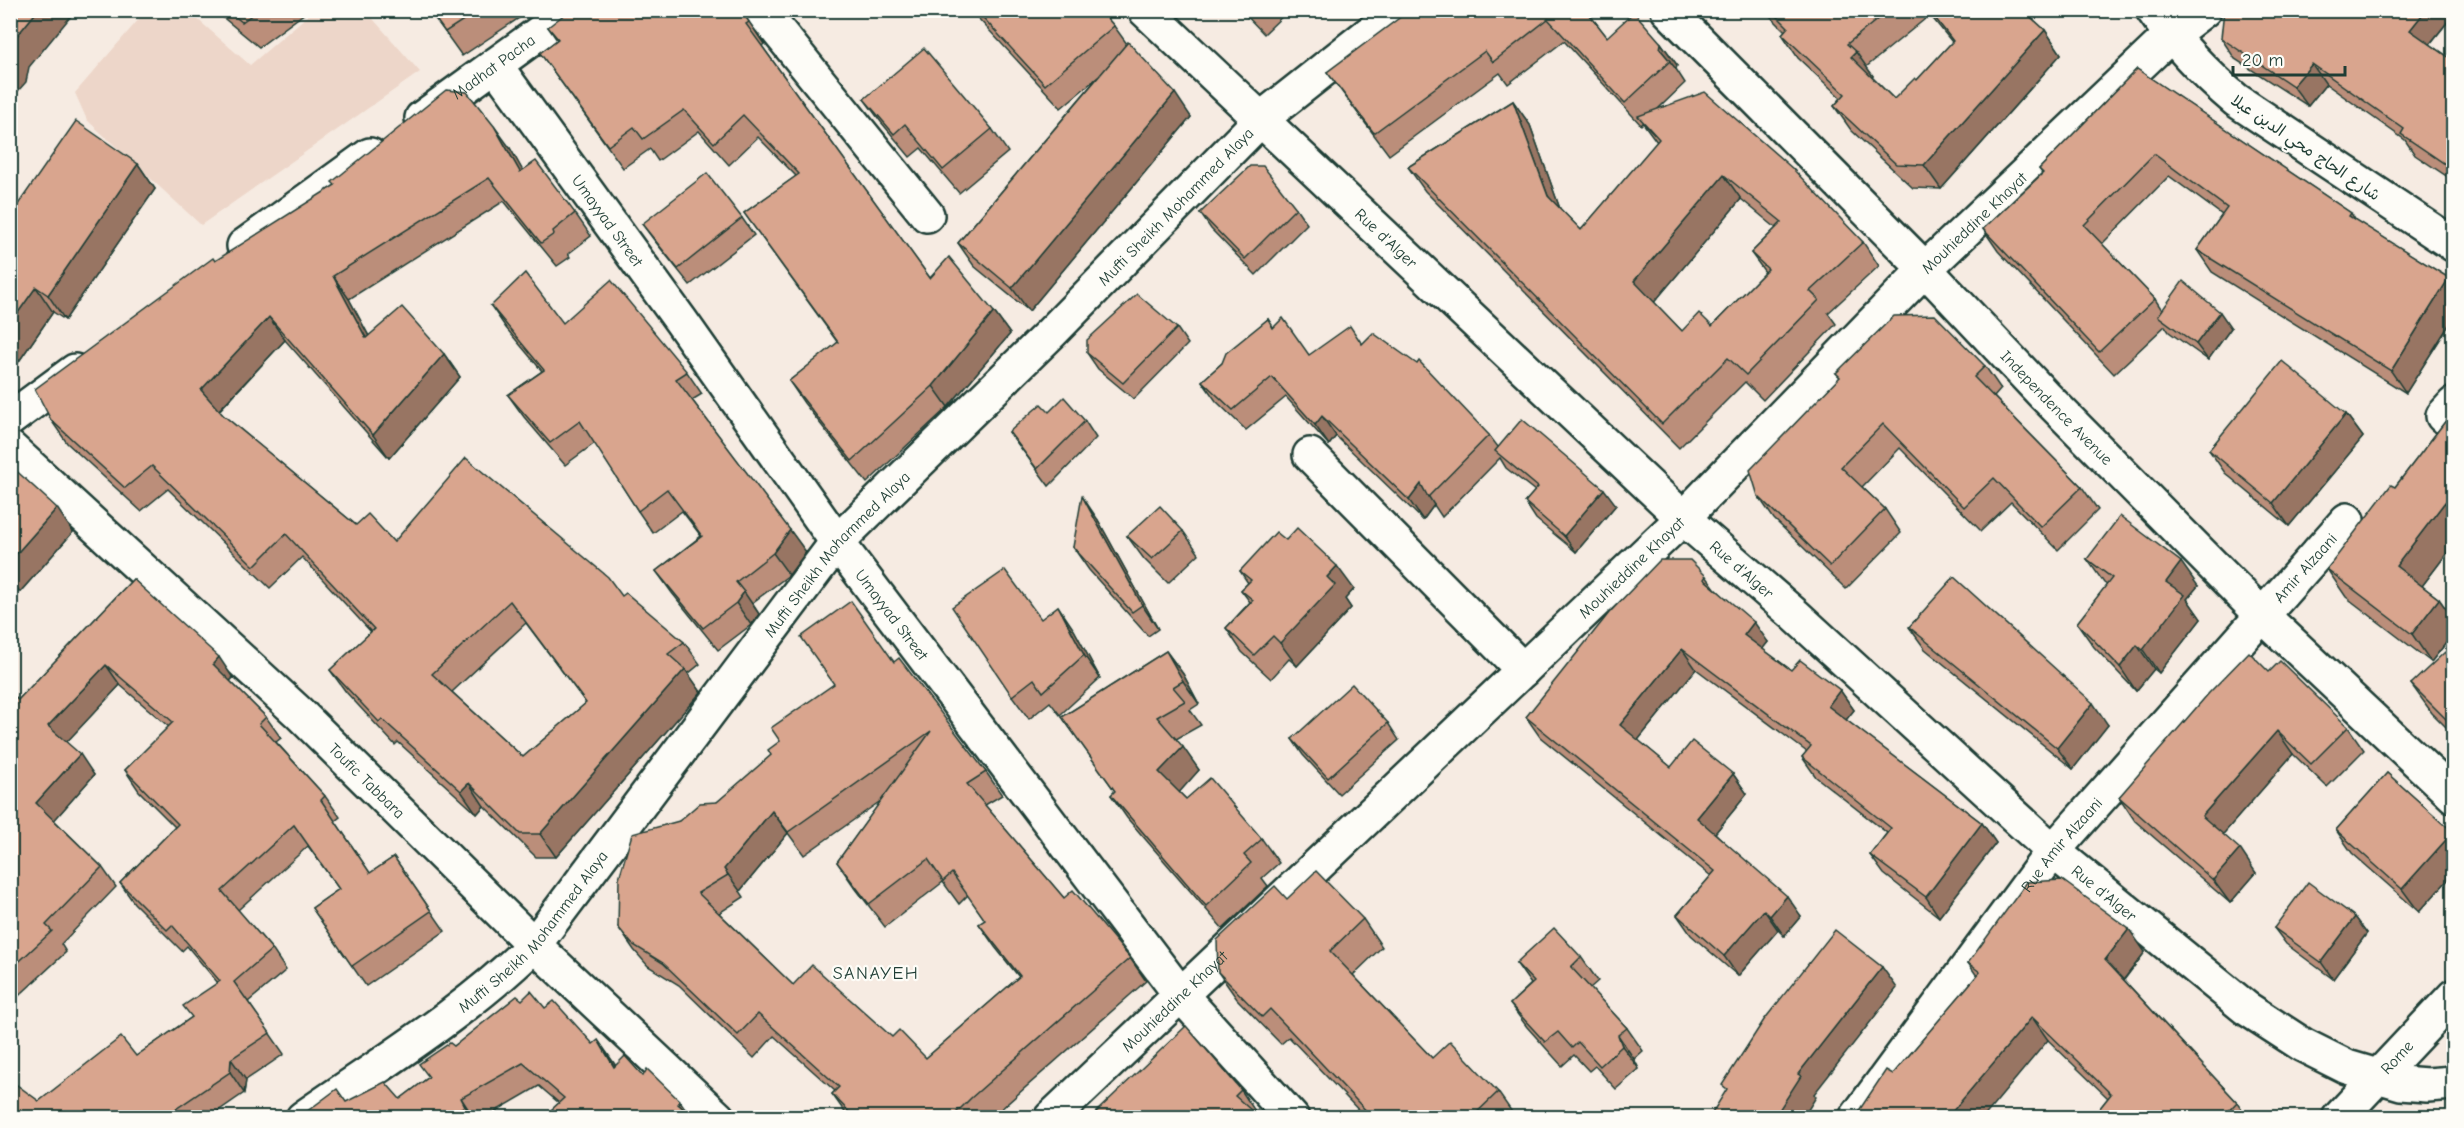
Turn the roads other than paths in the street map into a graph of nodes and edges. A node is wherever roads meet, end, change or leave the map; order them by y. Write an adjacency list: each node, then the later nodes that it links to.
1 (572, 10): 8 (street, Madhat Pacha)
2 (761, 10): 10 (street)
3 (1144, 10): 9 (street, Rue d'Alger)
4 (1399, 10): 9 (street, Mufti Sheikh Mohammed Alaya)
5 (1668, 10): 13 (street, Independence Avenue)
6 (2204, 10): 7 (street, Mouhieddine Khayat)
7 (2162, 23): 11 (street, شارع الحاج محي الدين عبلا); 13 (street, Mouhieddine Khayat)
8 (495, 64): 12 (street, Madhat Pacha); 20 (street, Umayyad Street)
9 (1261, 119): 18 (street, Rue d'Alger); 20 (street, Mufti Sheikh Mohammed Alaya)
10 (927, 214)
11 (2454, 245)
12 (221, 263)
13 (1925, 269): 18 (street, Mouhieddine Khayat); 21 (street, Independence Avenue)
14 (97, 355): 15 (street)
15 (10, 419)
16 (10, 448): 25 (street, Toufic Tabbara)
17 (1310, 455): 22 (street)
18 (1683, 518): 22 (street, Mouhieddine Khayat); 24 (street, Rue d'Alger)
19 (2347, 520): 21 (street, Amir Alzaani)
20 (837, 542): 25 (street, Mufti Sheikh Mohammed Alaya); 26 (street, Umayyad Street)
21 (2263, 615): 23 (street, Independence Avenue); 24 (street, Rue Amir Alzaani)
22 (1523, 670): 26 (street, Mouhieddine Khayat)
23 (2454, 796)
24 (2053, 851): 28 (street, Rue d'Alger); 34 (street, Rue Amir Alzaani)
25 (534, 945): 30 (street, Mufti Sheikh Mohammed Alaya); 31 (street, Toufic Tabbara)
26 (1180, 994): 32 (street, Mouhieddine Khayat); 33 (street, Umayyad Street)
27 (2454, 996): 28 (street, Rome)
28 (2377, 1077): 29 (street, Rue d'Alger); 35 (street, Rome)
29 (2454, 1083)
30 (303, 1118)
31 (718, 1118)
32 (1051, 1118)
33 (1292, 1118)
34 (1856, 1118)
35 (2339, 1118)

